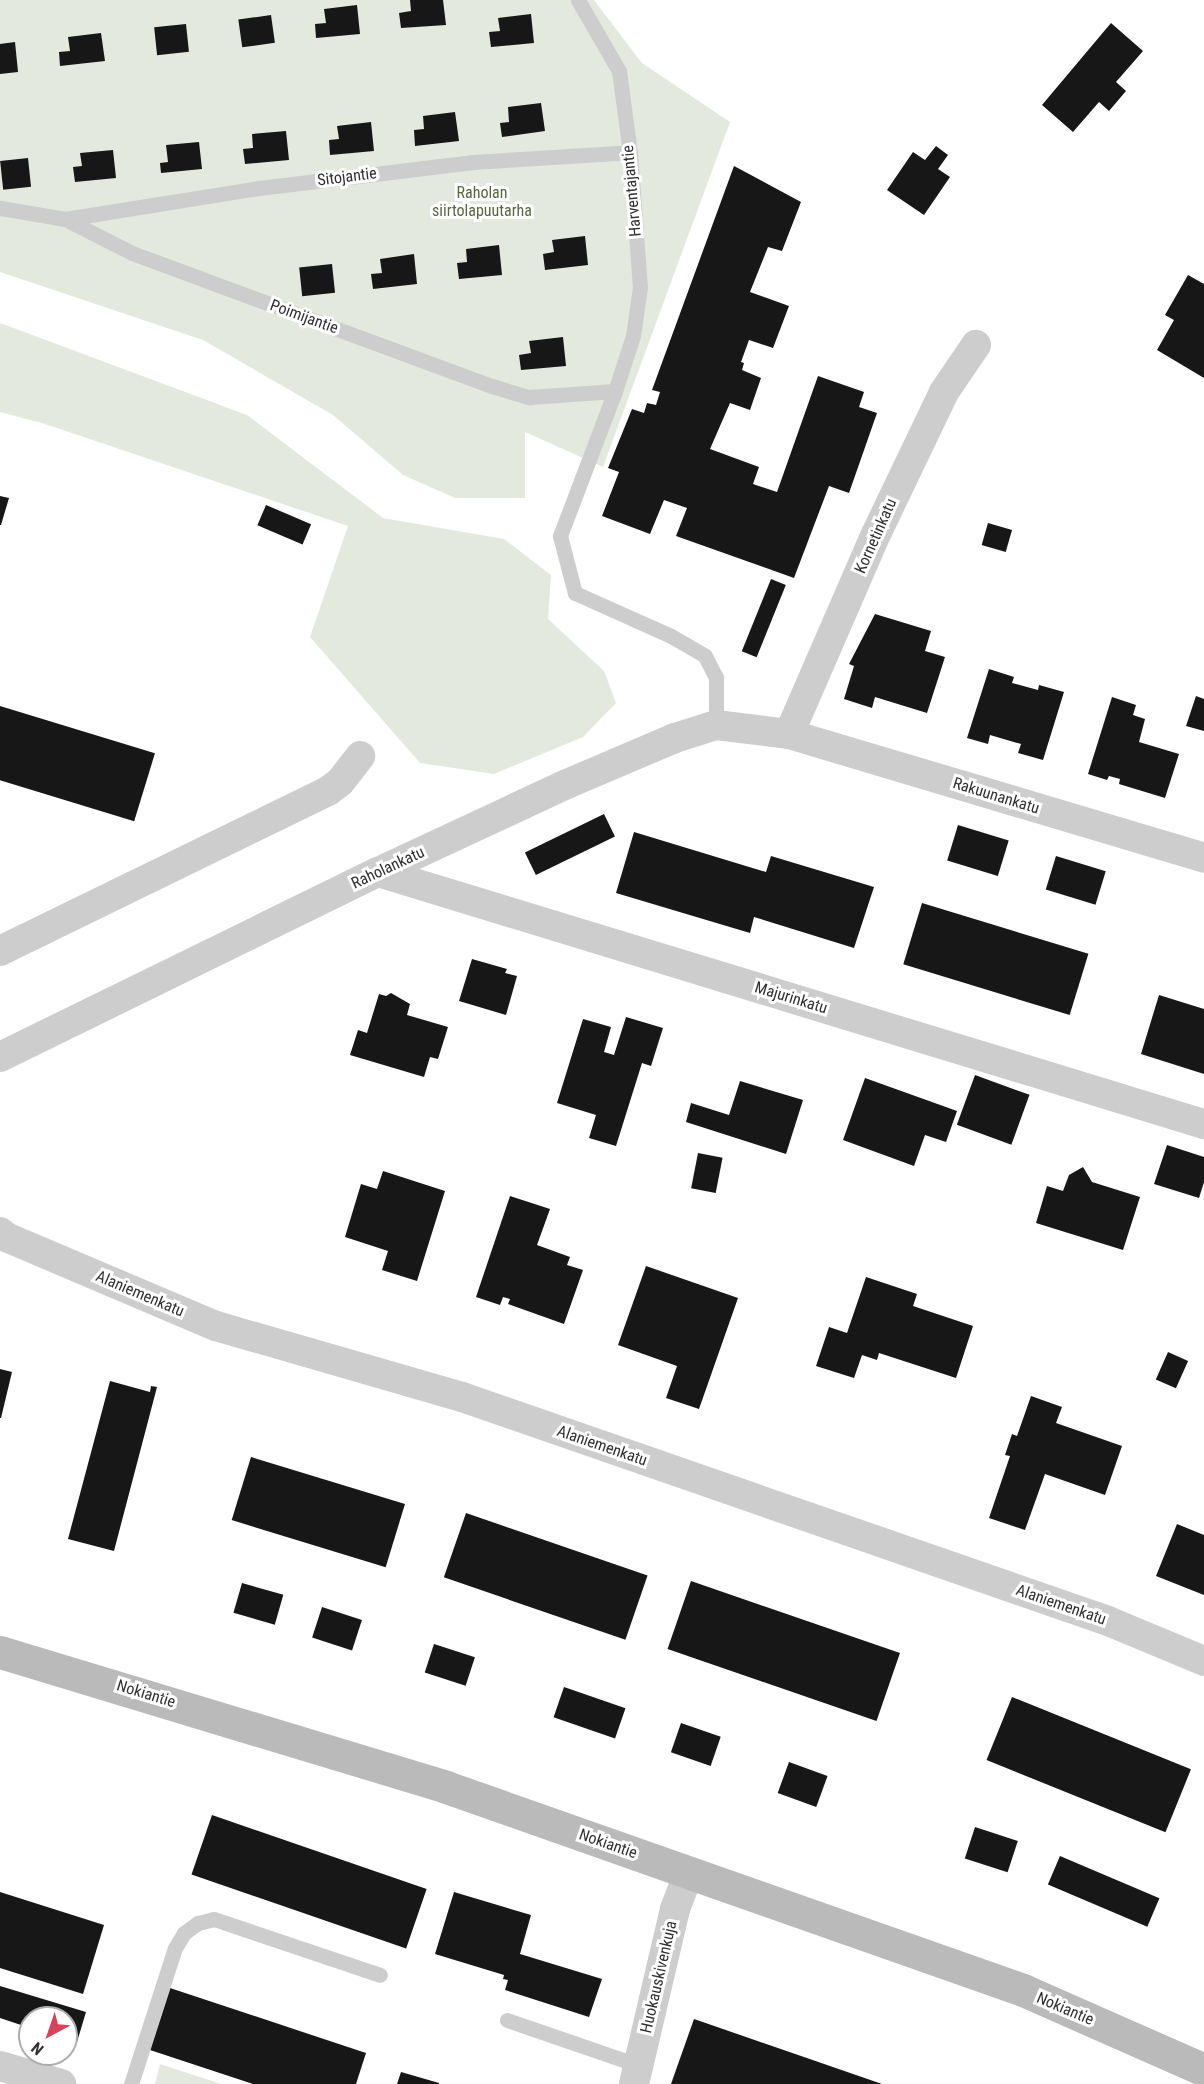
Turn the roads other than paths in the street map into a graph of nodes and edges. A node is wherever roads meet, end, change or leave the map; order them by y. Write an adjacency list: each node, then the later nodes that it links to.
1 (578, 0): 2 (lane, Harventajantie)
2 (630, 152): 4 (lane, Sitojantie); 6 (lane, Harventajantie)
3 (0, 208): 4 (lane, Poimijantie)
4 (66, 219): 6 (lane, Poimijantie)
5 (976, 345): 8 (street, Kornetinkatu)
6 (615, 391): 7 (lane, Harventajantie)
7 (716, 725): 8 (street, Raholankatu); 11 (street, Raholankatu)
8 (789, 734): 10 (street, Rakuunankatu)
9 (360, 756): 12 (street)
10 (1204, 858)
11 (378, 872): 13 (street, Raholankatu); 14 (street, Majurinkatu)
12 (0, 951)
13 (0, 1057)
14 (1204, 1124)
15 (0, 1232): 17 (street, Alaniemenkatu)
16 (0, 1652): 18 (main road, Nokiantie)
17 (1204, 1662)
18 (689, 1872): 22 (main road, Nokiantie); 23 (street, Huokauskivenkuja)
19 (380, 1975): 25 (lane)
20 (507, 2020): 23 (lane)
21 (0, 2066): 24 (street)
22 (1204, 2070)
23 (636, 2074)
24 (61, 2084)
25 (131, 2084)

